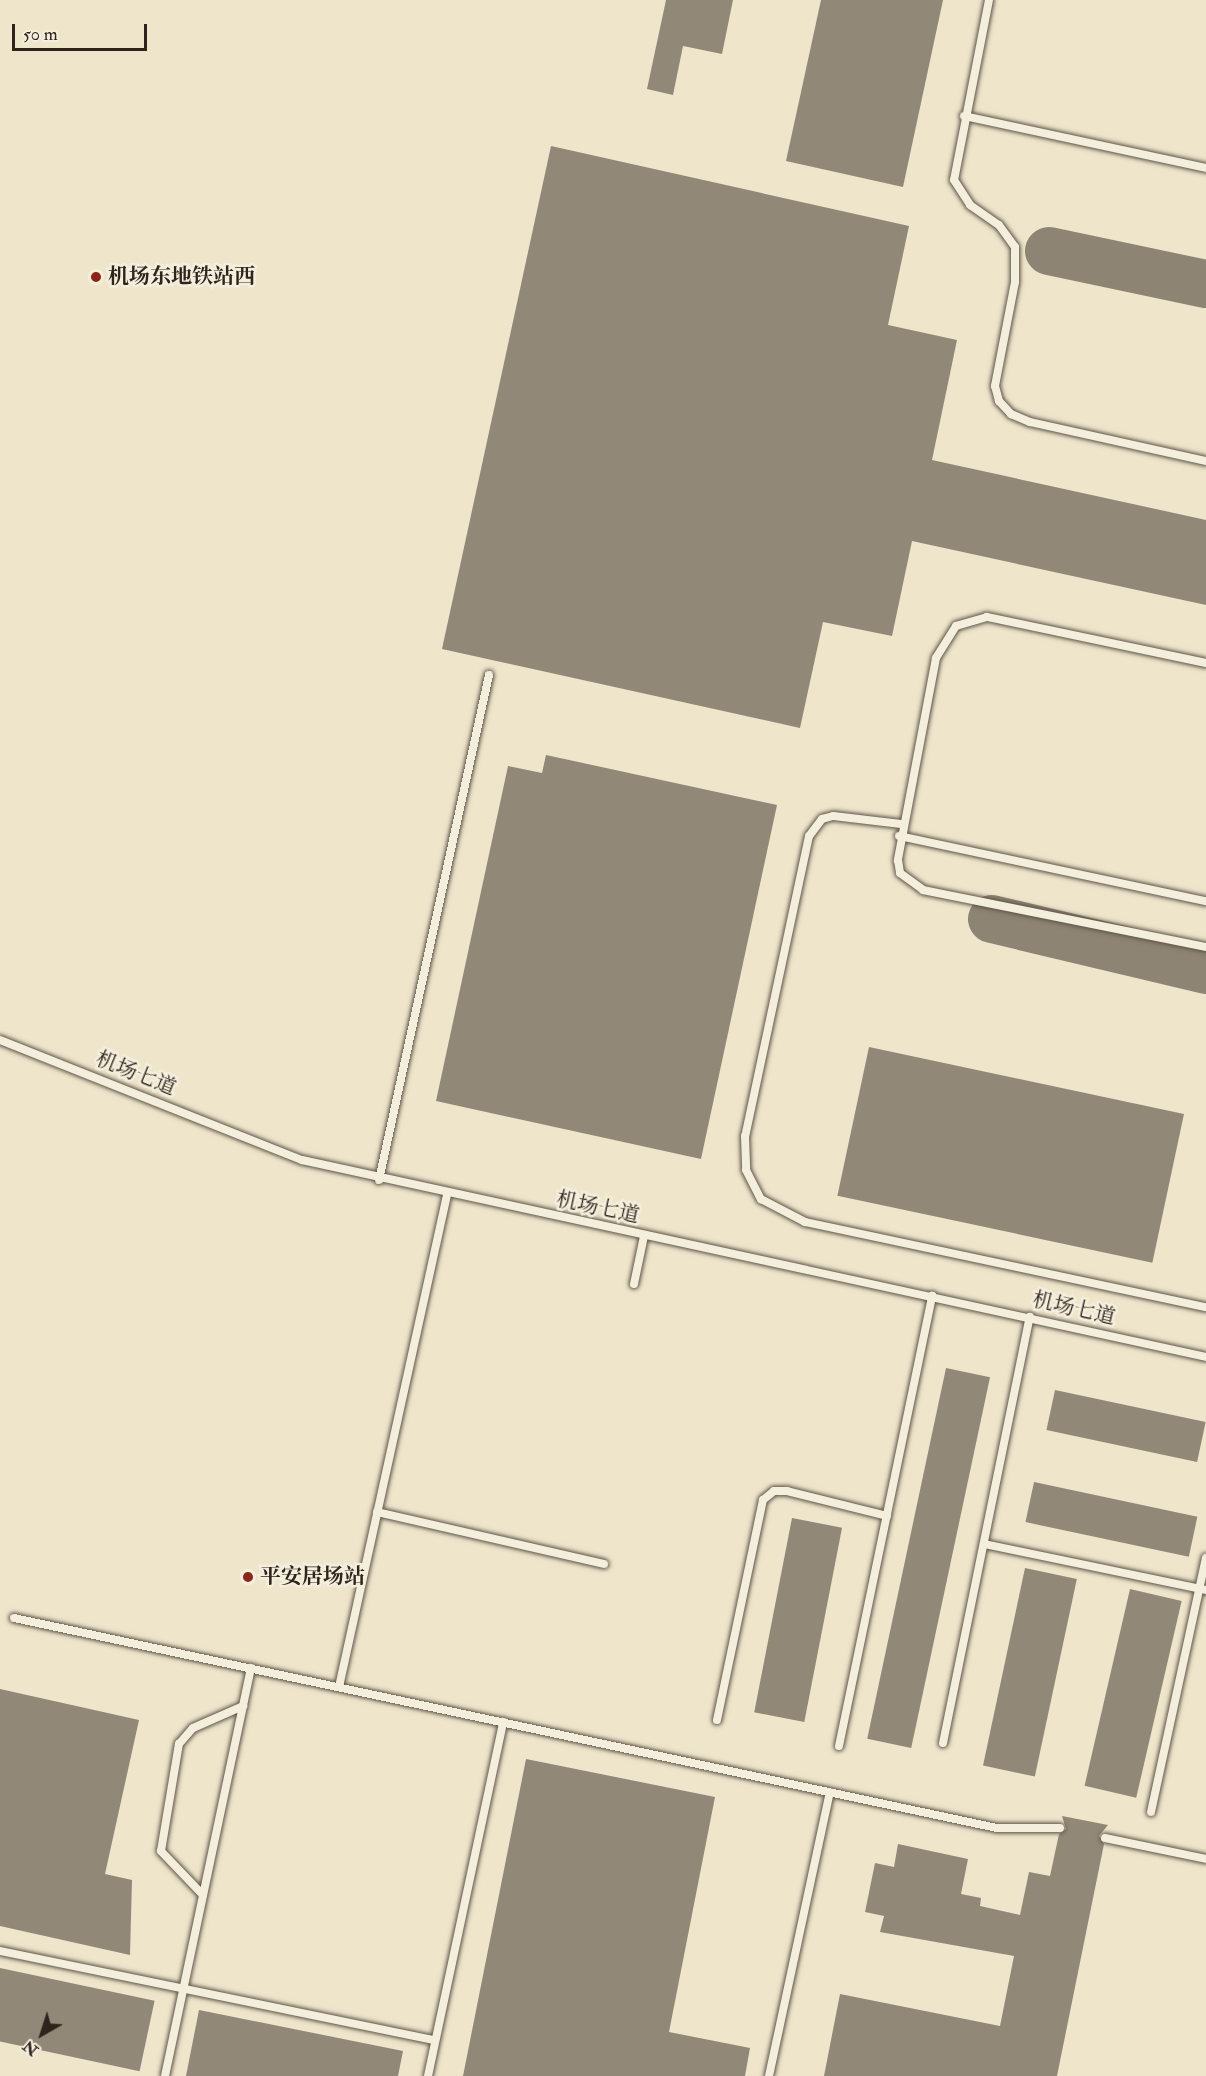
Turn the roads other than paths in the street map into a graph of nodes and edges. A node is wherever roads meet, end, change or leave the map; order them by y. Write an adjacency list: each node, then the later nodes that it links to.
1 (989, 0): 2 (lane)
2 (964, 116): 3 (lane); 4 (lane)
3 (1206, 168)
4 (1206, 461)
5 (1206, 663): 7 (lane)
6 (489, 675): 12 (lane)
7 (902, 824): 8 (lane); 17 (lane)
8 (899, 836): 9 (lane); 10 (lane)
9 (1206, 901)
10 (1206, 947)
11 (0, 1040): 12 (lane, 机场七道)
12 (379, 1180): 13 (lane, 机场七道)
13 (447, 1195): 14 (lane, 机场七道); 20 (lane)
14 (644, 1236): 15 (lane); 16 (lane, 机场七道)
15 (634, 1284)
16 (932, 1296): 18 (lane, 机场七道); 21 (lane)
17 (1206, 1307)
18 (1030, 1317): 19 (lane, 机场七道); 22 (lane)
19 (1206, 1357)
20 (377, 1512): 24 (lane); 28 (lane)
21 (887, 1516): 30 (lane); 33 (lane)
22 (984, 1544): 25 (lane); 32 (lane)
23 (1206, 1558): 25 (lane)
24 (604, 1564)
25 (1203, 1589): 35 (lane)
26 (14, 1618): 27 (lane)
27 (251, 1668): 28 (lane); 29 (lane)
28 (339, 1687): 31 (lane)
29 (243, 1706): 39 (lane); 39 (lane)
30 (717, 1720)
31 (503, 1722): 34 (lane); 42 (lane)
32 (944, 1743)
33 (839, 1746)
34 (830, 1792): 36 (lane); 45 (lane)
35 (1151, 1812)
36 (1060, 1828)
37 (1106, 1838): 38 (lane)
38 (1206, 1859)
39 (203, 1895): 41 (lane)
40 (0, 1952): 41 (lane)
41 (184, 1989): 42 (lane); 43 (lane)
42 (435, 2040): 44 (lane)
43 (165, 2076)
44 (428, 2076)
45 (769, 2076)

